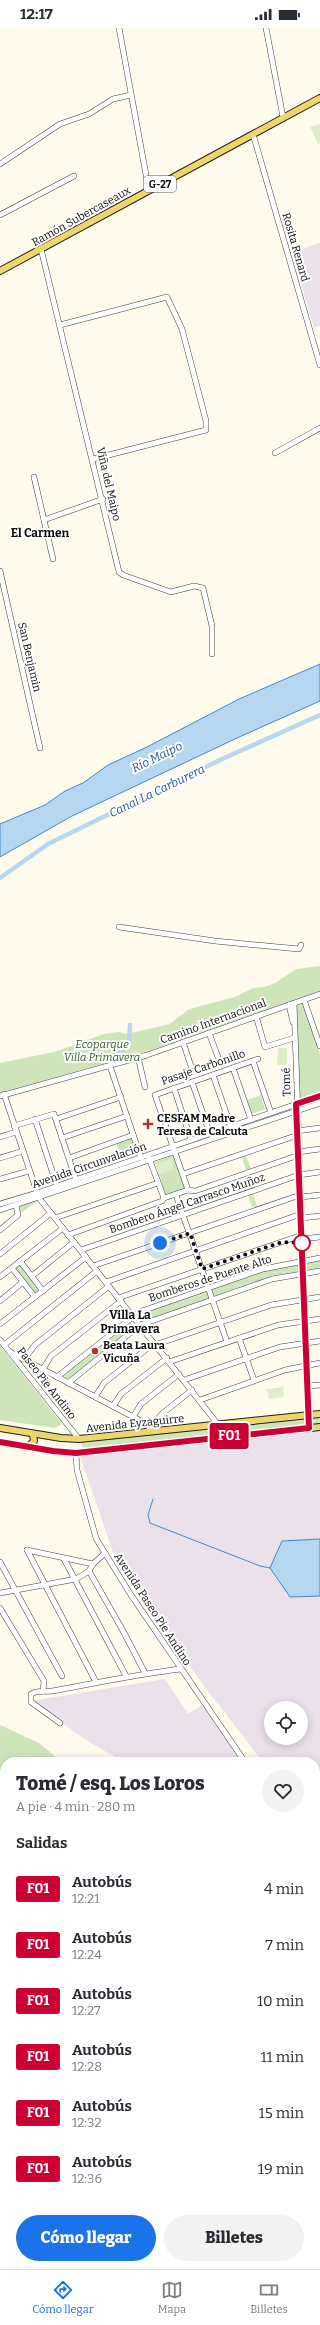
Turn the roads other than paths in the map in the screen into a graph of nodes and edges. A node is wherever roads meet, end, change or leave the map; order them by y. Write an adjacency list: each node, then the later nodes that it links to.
1 (119, 28): 3 (street)
2 (266, 28): 5 (street)
3 (131, 95): 7 (street); 9 (street)
4 (320, 98): 5 (main road, Ramón Subercaseaux / G-27)
5 (283, 117): 6 (main road, Ramón Subercaseaux / G-27)
6 (253, 134): 9 (main road, Ramón Subercaseaux / G-27); 14 (street, Rosita Renard)
7 (0, 164)
8 (74, 176): 10 (street)
9 (149, 191): 11 (main road, Ramón Subercaseaux / G-27)
10 (0, 215)
11 (41, 249): 12 (main road, Ramón Subercaseaux / G-27); 13 (street, Viña del Maipo)
12 (0, 271)
13 (60, 325): 17 (street, Viña del Maipo); 17 (street)
14 (320, 365)
15 (320, 428): 16 (street)
16 (275, 453)
17 (93, 459): 19 (street, Viña del Maipo)
18 (34, 477): 20 (street)
19 (103, 499): 20 (street); 23 (street, Viña del Maipo)
20 (44, 520): 21 (street)
21 (53, 559)
22 (0, 571): 24 (street, San Benjamin)
23 (212, 654)
24 (40, 748)
25 (120, 927): 26 (street)
26 (301, 946)
27 (320, 994): 28 (street, Camino Internacional)
28 (304, 1000): 29 (street, Camino Internacional); 34 (street)
29 (292, 1004): 30 (street, Camino Internacional); 32 (street, Tomé)
30 (256, 1016): 31 (street, Camino Internacional); 32 (street)
31 (209, 1033): 33 (street, Camino Internacional); 36 (street)
32 (294, 1038): 48 (street, Tomé)
33 (184, 1042): 35 (street, Camino Internacional); 38 (street)
34 (320, 1046)
35 (138, 1057): 37 (street, Camino Internacional); 42 (street)
36 (218, 1057)
37 (110, 1066): 44 (street, Camino Internacional); 46 (street)
38 (191, 1066)
39 (233, 1068): 40 (street, Pasaje Carbonillo); 50 (street, Pasaje Carbonillo); 54 (street)
40 (213, 1075): 41 (street, Pasaje Carbonillo); 56 (street)
41 (192, 1082): 43 (street, Pasaje Carbonillo); 60 (street)
42 (145, 1087)
43 (174, 1088): 64 (street); 65 (street, Pasaje Carbonillo)
44 (2, 1095): 55 (street)
45 (320, 1096): 48 (street, Avenida Circunvalación)
46 (121, 1097): 51 (street); 52 (street)
47 (320, 1103): 49 (street, Avenida Circunvalación)
48 (296, 1104): 49 (street, Tomé); 50 (street, Avenida Circunvalación)
49 (297, 1111): 59 (street, Tomé); 68 (street, Avenida Circunvalación)
50 (271, 1113): 54 (street, Avenida Circunvalación)
51 (54, 1116): 53 (street); 63 (street)
52 (127, 1116): 61 (street); 63 (street)
53 (34, 1119): 55 (street); 81 (street)
54 (251, 1120): 56 (street, Avenida Circunvalación)
55 (14, 1126): 58 (street)
56 (231, 1127): 60 (street, Avenida Circunvalación)
57 (320, 1128): 59 (street)
58 (16, 1132): 62 (street); 67 (street)
59 (298, 1133): 69 (street, Tomé); 76 (street)
60 (210, 1134): 64 (street, Avenida Circunvalación)
61 (133, 1135): 71 (street); 72 (street)
62 (0, 1137)
63 (62, 1138): 71 (street)
64 (191, 1140): 65 (street, Avenida Circunvalación)
65 (174, 1146): 68 (street); 73 (street, Avenida Circunvalación)
66 (320, 1150): 69 (street)
67 (23, 1151): 70 (street); 74 (street)
68 (176, 1152): 73 (street, Avenida Circunvalación); 76 (street)
69 (298, 1153): 77 (street, Tomé); 82 (street)
70 (0, 1158)
71 (69, 1158): 79 (street)
72 (141, 1158): 73 (street, Avenida Circunvalación); 79 (street, Avenida Circunvalación)
73 (149, 1158): 80 (street); 85 (street, Avenida Circunvalación)
74 (29, 1171): 78 (street); 85 (street)
75 (320, 1172): 77 (street, Bombero Ángel Carrasco Muñoz)
76 (183, 1174): 82 (street)
77 (299, 1175): 86 (street, Tomé); 92 (street, Bombero Ángel Carrasco Muñoz)
78 (0, 1179)
79 (76, 1180): 81 (street, Avenida Circunvalación)
80 (158, 1183): 87 (street); 95 (street)
81 (58, 1186): 85 (street, Avenida Circunvalación)
82 (188, 1190): 83 (street)
83 (176, 1195): 87 (street); 92 (street)
84 (320, 1195): 86 (street)
85 (38, 1196): 88 (street, Avenida Circunvalación); 89 (street, Avenida Circunvalación); 91 (street)
86 (300, 1196): 93 (street, Tomé); 98 (street)
87 (164, 1198): 99 (street)
88 (0, 1204)
89 (16, 1205): 90 (street, Avenida Circunvalación); 97 (street)
90 (0, 1210)
91 (51, 1213): 95 (street); 105 (street)
92 (184, 1215): 98 (street); 103 (street, Bombero Ángel Carrasco Muñoz)
93 (301, 1216): 94 (street); 100 (street, Tomé); 104 (street)
94 (320, 1216)
95 (55, 1218): 96 (street)
96 (63, 1228): 99 (street); 108 (street)
97 (0, 1230)
98 (190, 1233): 104 (street); 110 (street)
99 (68, 1234): 102 (street)
100 (302, 1237): 101 (street); 109 (street, Tomé); 112 (street)
101 (320, 1237)
102 (74, 1242): 103 (street); 116 (street)
103 (81, 1250): 106 (street)
104 (196, 1251): 112 (street); 119 (street)
105 (0, 1254)
106 (86, 1257): 110 (street); 121 (street)
107 (320, 1258): 109 (street, Bomberos de Puente Alto)
108 (20, 1261): 111 (street); 116 (street)
109 (303, 1261): 115 (street, Tomé); 120 (street, Bomberos de Puente Alto)
110 (93, 1266): 113 (street)
111 (12, 1268): 117 (street); 118 (street)
112 (202, 1269): 120 (street); 124 (street)
113 (97, 1271): 119 (street); 139 (street)
114 (320, 1271): 115 (street)
115 (304, 1273): 125 (street, Tomé); 126 (street)
116 (32, 1276): 121 (street)
117 (0, 1277)
118 (24, 1282): 122 (street); 127 (street)
119 (107, 1284): 124 (street); 143 (street)
120 (208, 1288): 126 (street); 128 (street, Bomberos de Puente Alto)
121 (43, 1291): 122 (street)
122 (35, 1297): 132 (street)
123 (320, 1297): 125 (street)
124 (120, 1299): 128 (street); 147 (street)
125 (304, 1299): 130 (street, Tomé); 131 (street)
126 (213, 1300): 131 (street); 133 (street)
127 (0, 1301)
128 (133, 1316): 133 (street); 149 (street, Bomberos de Puente Alto)
129 (320, 1319): 130 (street)
130 (305, 1321): 134 (street); 138 (street, Tomé)
131 (221, 1322): 137 (street); 140 (street)
132 (0, 1324)
133 (140, 1325): 140 (street); 152 (street)
134 (239, 1338): 137 (street); 142 (street)
135 (0, 1340): 139 (street, Paseo Pie Andino)
136 (320, 1341): 138 (street)
137 (227, 1342): 144 (street)
138 (306, 1343): 142 (street); 146 (street, Tomé)
139 (4, 1344): 141 (street, Paseo Pie Andino)
140 (156, 1345): 144 (street); 156 (street)
141 (10, 1352): 143 (street); 173 (street, Paseo Pie Andino)
142 (246, 1358): 150 (street); 151 (street)
143 (24, 1359): 147 (street)
144 (168, 1360): 148 (street); 158 (street)
145 (320, 1363): 146 (street)
146 (307, 1365): 151 (street); 154 (street, Tomé)
147 (43, 1369): 149 (street)
148 (179, 1374): 150 (street); 161 (street)
149 (57, 1377): 152 (street)
150 (184, 1380): 155 (street)
151 (254, 1380): 157 (street)
152 (68, 1383): 156 (street)
153 (320, 1385): 154 (street)
154 (308, 1386): 160 (street, Tomé)
155 (192, 1390): 157 (street); 163 (street)
156 (95, 1397): 158 (street)
157 (200, 1400): 162 (street)
158 (113, 1406): 161 (street)
159 (320, 1414): 160 (main road, Avenida Eyzaguirre)
160 (309, 1415): 162 (main road, Avenida Eyzaguirre); 167 (street, Tomé)
161 (133, 1417): 163 (street)
162 (219, 1424): 165 (main road, Avenida Eyzaguirre); 172 (street)
163 (151, 1426): 168 (street); 169 (street)
164 (320, 1426): 167 (main road)
165 (191, 1427): 168 (main road, Avenida Eyzaguirre); 174 (main road)
166 (0, 1428): 170 (main road, Avenida Eyzaguirre)
167 (309, 1428): 172 (main road)
168 (158, 1430): 169 (main road, Avenida Eyzaguirre)
169 (144, 1432): 171 (main road, Avenida Eyzaguirre)
170 (33, 1434): 173 (main road, Avenida Eyzaguirre); 176 (main road)
171 (104, 1437): 173 (main road, Avenida Eyzaguirre); 177 (main road)
172 (228, 1437): 174 (main road)
173 (79, 1439)
174 (193, 1440): 177 (main road)
175 (0, 1442): 176 (main road)
176 (28, 1447): 178 (main road)
177 (105, 1450): 178 (main road)
178 (76, 1453): 179 (street, Avenida Paseo Pie Andino)
179 (105, 1553): 182 (street); 189 (street, Avenida Paseo Pie Andino)
180 (64, 1559): 182 (street); 184 (street); 185 (street)
181 (0, 1562): 186 (street)
182 (92, 1564): 183 (street)
183 (89, 1571): 184 (street); 190 (street)
184 (76, 1579): 185 (street); 192 (street)
185 (46, 1584): 186 (street); 193 (street)
186 (14, 1590): 187 (street); 191 (street)
187 (0, 1593)
188 (0, 1608): 194 (street)
189 (181, 1669): 190 (street); 196 (street, Avenida Paseo Pie Andino)
190 (145, 1673): 192 (street)
191 (62, 1676)
192 (126, 1676): 193 (street)
193 (96, 1682): 194 (street)
194 (43, 1691): 195 (street)
195 (60, 1723)
196 (242, 1757)

